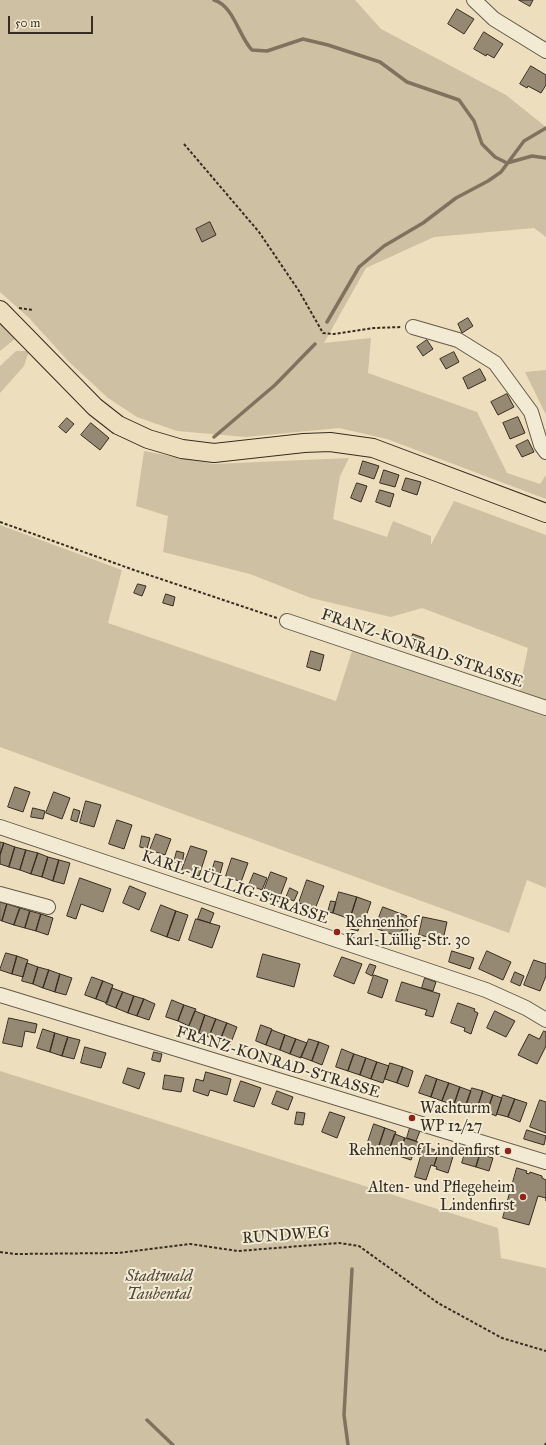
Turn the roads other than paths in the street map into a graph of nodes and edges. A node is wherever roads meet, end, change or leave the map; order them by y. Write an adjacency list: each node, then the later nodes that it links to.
1 (474, 0): 2 (street)
2 (546, 51)
3 (0, 310): 6 (main road)
4 (413, 327): 5 (street)
5 (546, 452)
6 (546, 513)
7 (287, 621): 8 (street, FRANZ-KONRAD-STRASSE)
8 (546, 708)
9 (0, 826): 13 (street, KARL-LÜLLIG-STRASSE)
10 (0, 894): 11 (street)
11 (48, 907)
12 (0, 995): 14 (street, FRANZ-KONRAD-STRASSE)
13 (546, 1020)
14 (546, 1162)

